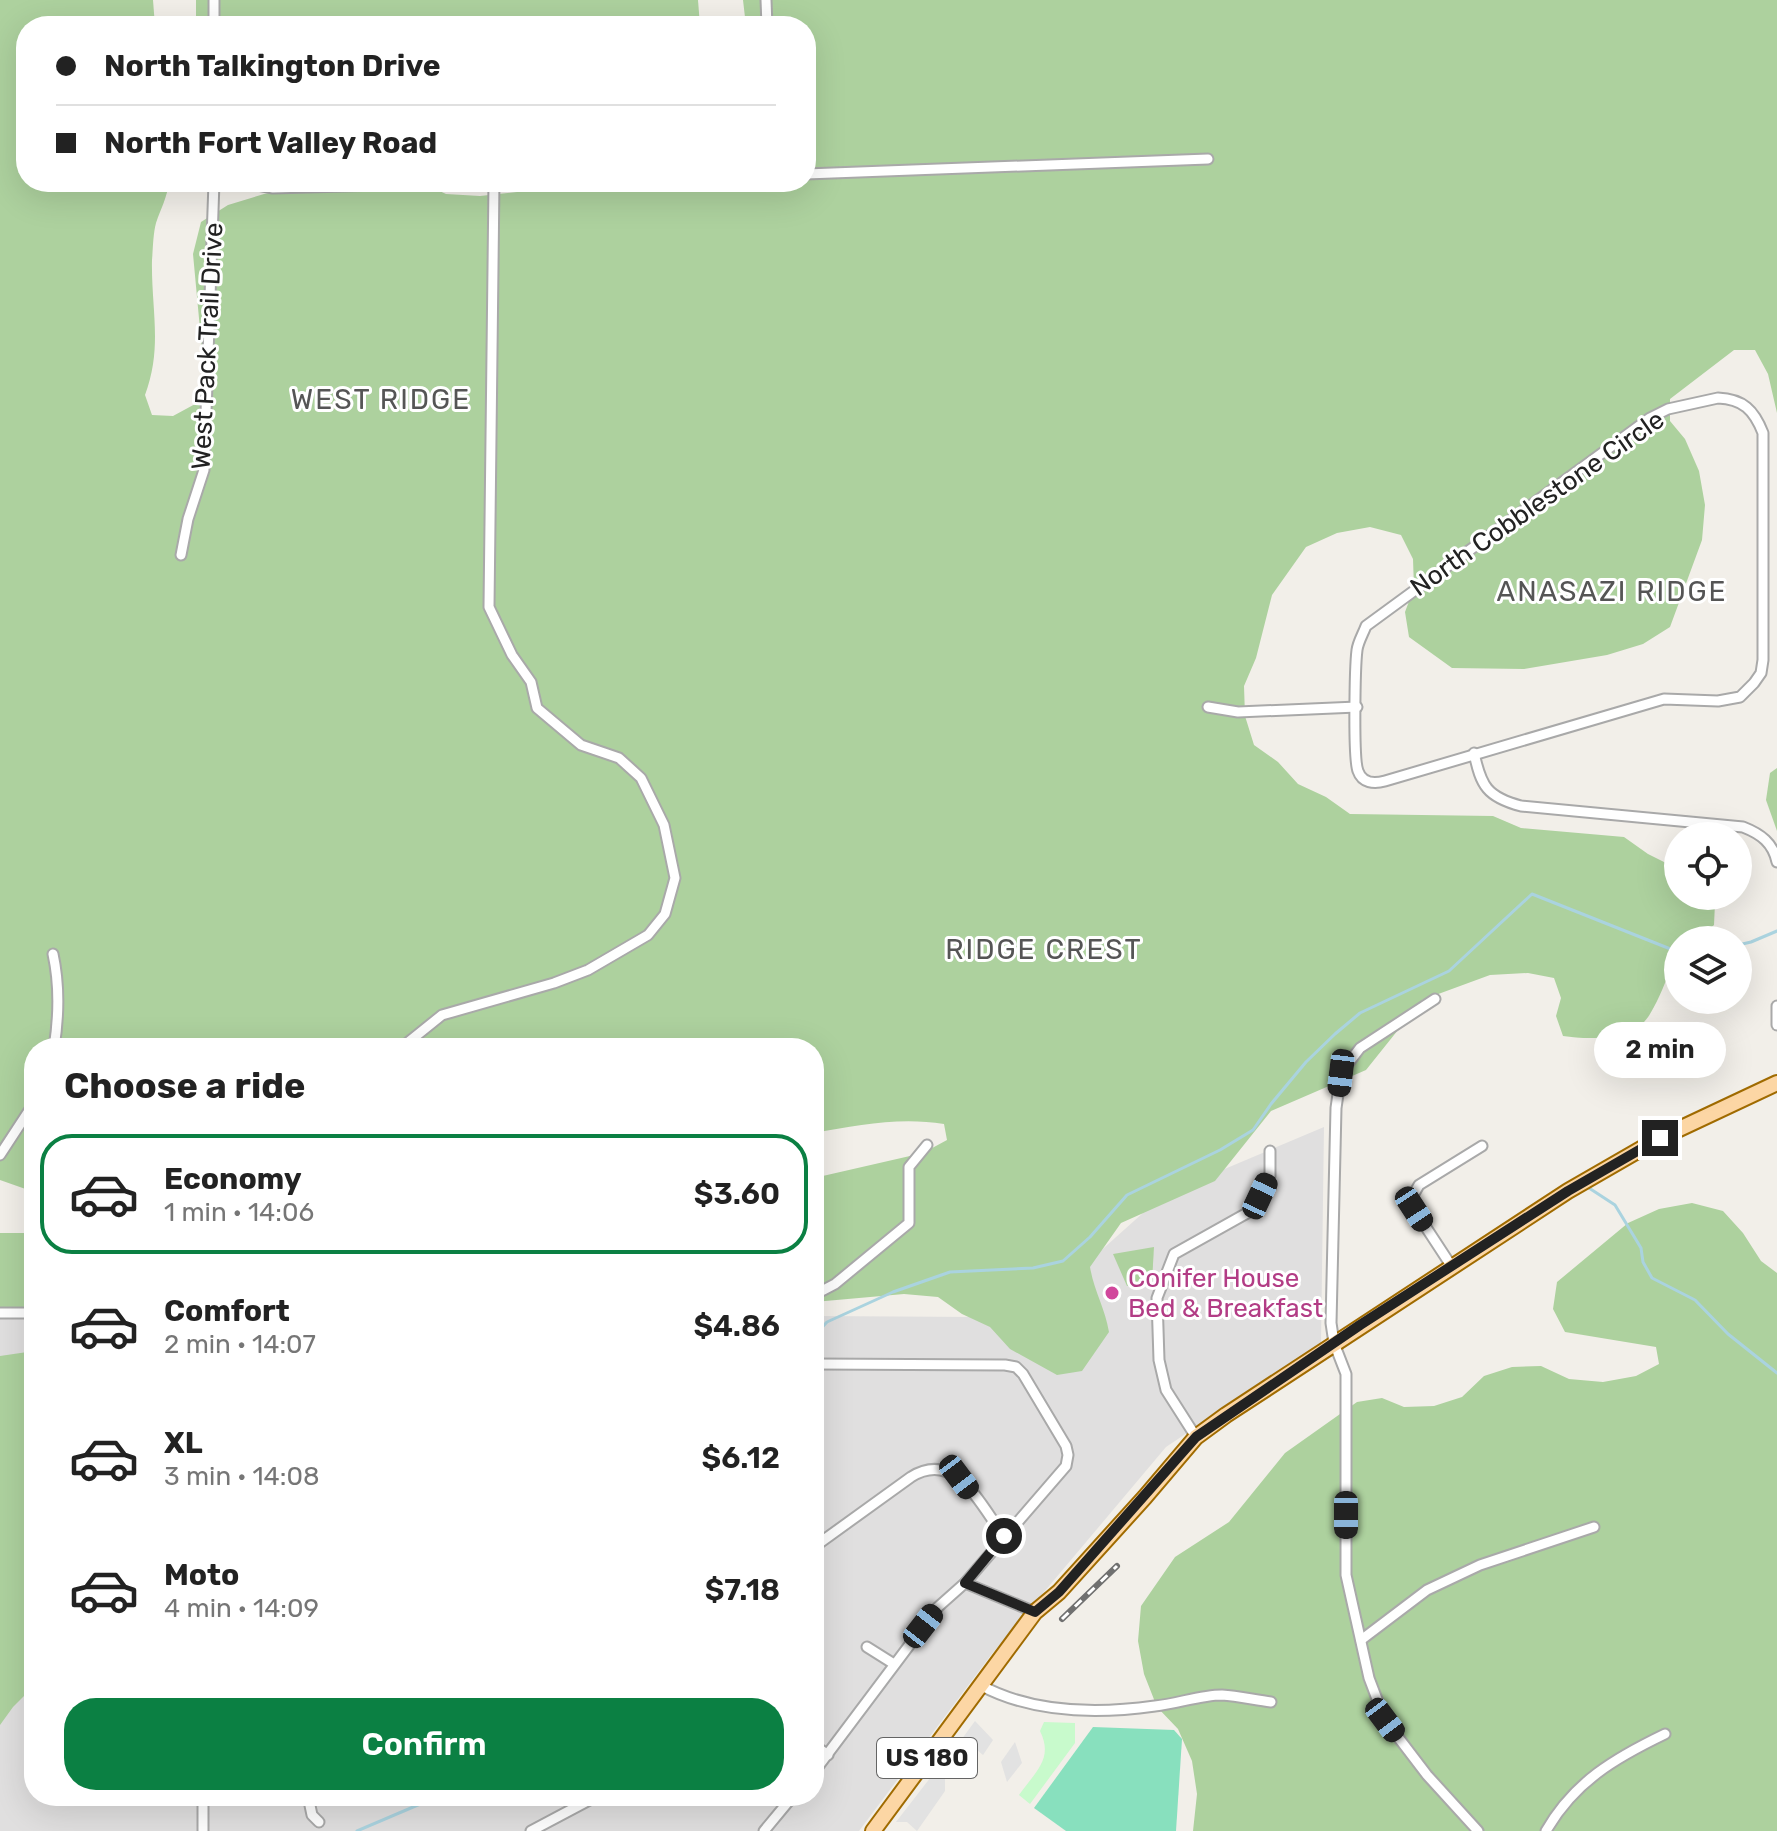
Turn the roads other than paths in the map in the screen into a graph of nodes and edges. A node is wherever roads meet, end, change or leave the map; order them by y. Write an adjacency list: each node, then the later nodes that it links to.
1 (1208, 159): 2 (street)
2 (816, 174)
3 (214, 192): 7 (street, West Pack Trail Drive)
4 (494, 192): 17 (street)
5 (1764, 541): 6 (street); 9 (street, North Cobblestone Circle); 10 (street, North Cobblestone Circle)
6 (1777, 541)
7 (181, 555)
8 (1208, 707): 9 (street)
9 (1357, 707): 10 (street, North Cobblestone Circle)
10 (1474, 753): 11 (street)
11 (1777, 862)
12 (53, 954): 16 (street)
13 (1435, 999): 28 (street)
14 (1777, 1006): 15 (street)
15 (1777, 1025)
16 (56, 1038)
17 (413, 1038)
18 (1777, 1083): 24 (main road, US 180)
19 (24, 1118): 23 (street)
20 (927, 1145): 25 (street)
21 (1482, 1146): 24 (street)
22 (1270, 1151): 30 (street)
23 (0, 1155)
24 (1452, 1267): 28 (main road, US 180)
25 (824, 1290)
26 (0, 1313): 27 (street)
27 (24, 1313)
28 (1334, 1343): 30 (main road, US 180); 36 (street)
29 (824, 1364): 32 (street)
30 (1196, 1437): 35 (main road, US 180)
31 (1594, 1527): 36 (street)
32 (1004, 1536): 33 (street); 34 (street)
33 (824, 1540)
34 (965, 1583): 35 (street); 38 (street)
35 (1035, 1612): 39 (main road, US 180)
36 (1361, 1640): 54 (street)
37 (867, 1647): 38 (street)
38 (894, 1664): 43 (street)
39 (980, 1685): 40 (street); 53 (main road, US 180)
40 (1271, 1702)
41 (1665, 1734): 55 (street)
42 (824, 1752): 43 (street)
43 (828, 1755): 44 (street)
44 (824, 1760)
45 (203, 1806): 50 (street)
46 (310, 1806): 49 (street)
47 (578, 1806): 51 (street)
48 (785, 1806): 52 (street)
49 (319, 1822)
50 (203, 1831)
51 (531, 1831)
52 (764, 1831)
53 (873, 1831)
54 (1478, 1831)
55 (1546, 1831)

